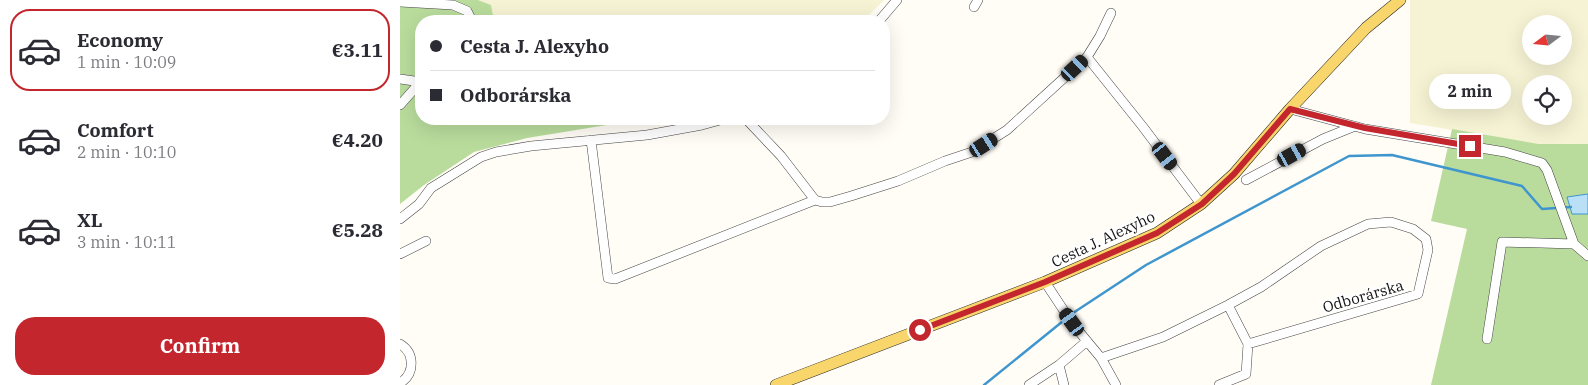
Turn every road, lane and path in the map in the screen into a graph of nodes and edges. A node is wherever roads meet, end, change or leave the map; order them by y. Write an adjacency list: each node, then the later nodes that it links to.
1 (898, 0): 6 (lane)
2 (1400, 0): 12 (main road, Cesta J. Alexyho)
3 (400, 2): 5 (lane)
4 (1110, 13): 7 (lane)
5 (469, 15)
6 (884, 15)
7 (1087, 57): 18 (lane); 19 (lane)
8 (400, 79): 9 (lane)
9 (415, 82)
10 (415, 88): 11 (lane)
11 (400, 105)
12 (1290, 109): 15 (lane); 19 (main road, Cesta J. Alexyho)
13 (702, 125): 16 (lane)
14 (752, 125): 18 (lane)
15 (1356, 126): 17 (lane); 22 (lane)
16 (591, 140): 18 (lane); 20 (lane)
17 (1246, 180)
18 (815, 200)
19 (1202, 204): 25 (main road, Cesta J. Alexyho)
20 (400, 219)
21 (426, 241): 23 (lane)
22 (1574, 244): 24 (lane); 27 (lane)
23 (400, 254)
24 (1588, 256)
25 (1045, 282): 28 (lane); 34 (main road, Cesta J. Alexyho)
26 (1228, 305): 30 (lane); 30 (lane, Odborárska); 31 (lane, Odborárska)
27 (1487, 338)
28 (1087, 341): 31 (lane); 32 (lane)
29 (400, 344): 33 (lane)
30 (1248, 344): 38 (lane)
31 (1101, 358): 37 (lane)
32 (1059, 364): 35 (lane); 36 (lane)
33 (400, 383)
34 (776, 385)
35 (1030, 385)
36 (1064, 385)
37 (1116, 385)
38 (1219, 385)

